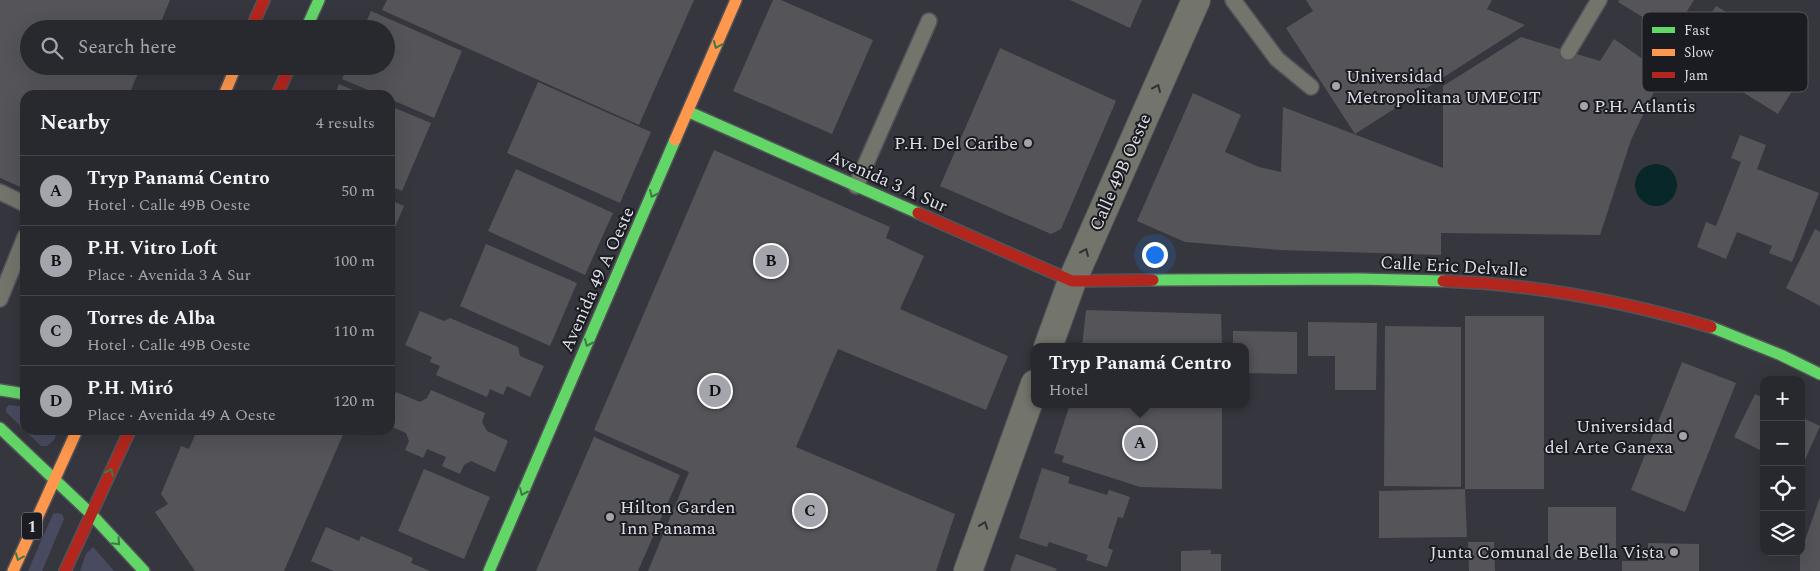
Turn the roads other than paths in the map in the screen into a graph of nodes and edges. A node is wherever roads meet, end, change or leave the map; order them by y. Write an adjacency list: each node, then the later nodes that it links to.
1 (264, 0): 7 (street)
2 (319, 0): 8 (street)
3 (736, 0): 16 (street, Avenida 49 A Oeste, one-way to 16)
4 (1196, 0): 21 (street, Calle 49B Oeste, one-way to 4)
5 (1233, 0): 13 (lane)
6 (1599, 0): 10 (lane)
7 (256, 20)
8 (310, 20)
9 (929, 21): 17 (lane)
10 (1568, 52)
11 (232, 75): 14 (street)
12 (286, 75): 15 (street)
13 (1311, 87)
14 (226, 90)
15 (279, 90)
16 (689, 112): 17 (street, Avenida 3 A Sur); 36 (street, Avenida 49 A Oeste, one-way to 36)
17 (856, 186): 21 (street, Avenida 3 A Sur)
18 (0, 192): 19 (lane)
19 (20, 202)
20 (20, 249): 22 (lane)
21 (1072, 281): 23 (street, Calle 49B Oeste); 24 (street, Calle Eric Delvalle)
22 (0, 299)
23 (1049, 343)
24 (1820, 374)
25 (0, 390): 26 (street)
26 (20, 393)
27 (1031, 395): 37 (street, one-way to 27)
28 (0, 428): 31 (street)
29 (75, 435): 31 (street, 1)
30 (128, 435): 32 (street, one-way to 30)
31 (54, 481): 32 (street); 33 (street, 1, one-way to 33)
32 (91, 514): 34 (street); 35 (street, one-way to 35)
33 (13, 571)
34 (65, 571)
35 (144, 571)
36 (489, 571)
37 (968, 571)

